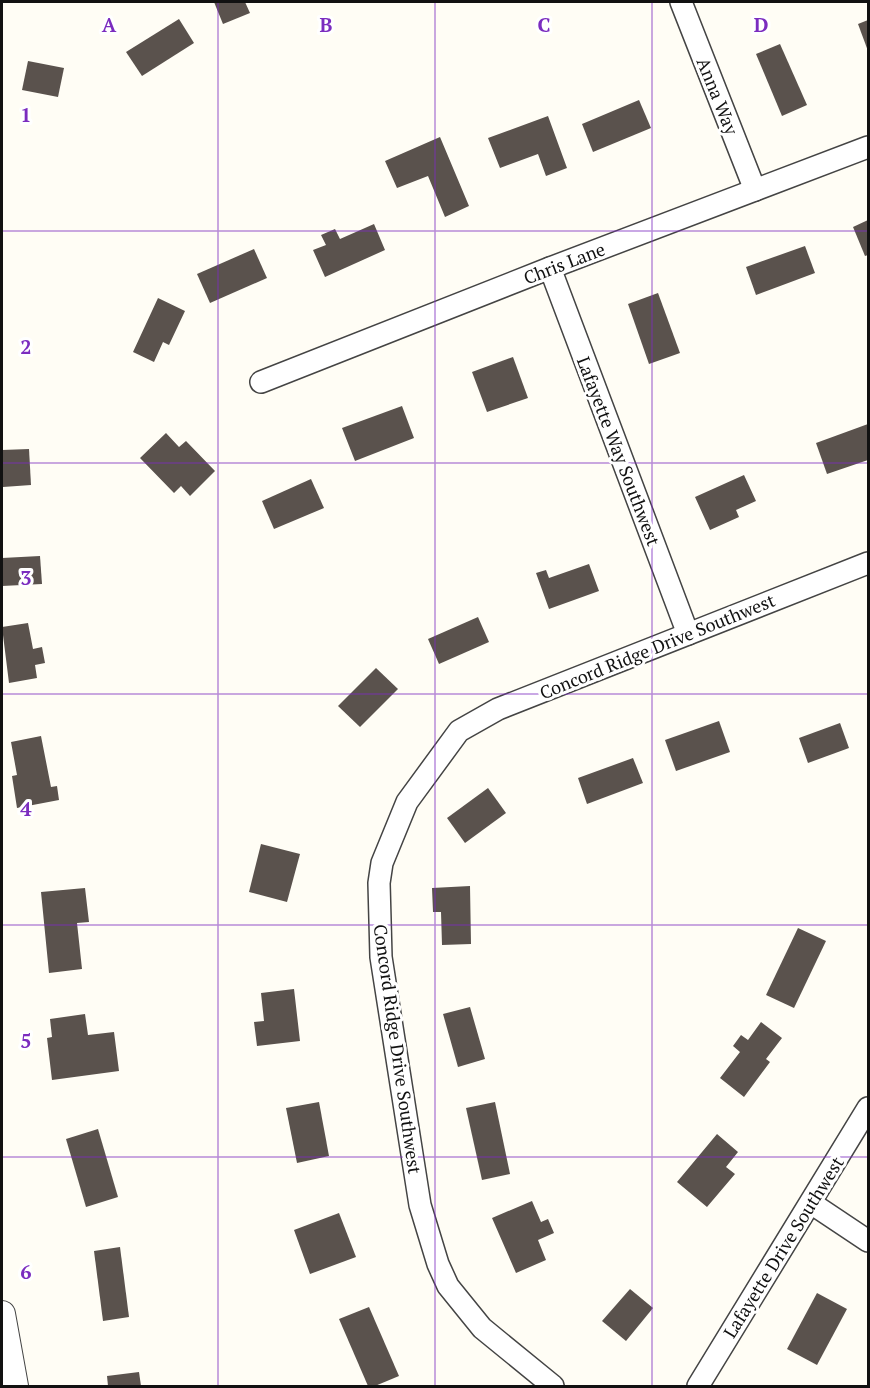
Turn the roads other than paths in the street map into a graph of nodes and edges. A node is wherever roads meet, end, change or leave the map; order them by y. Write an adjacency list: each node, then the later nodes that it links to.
1 (681, 2): 3 (street, Anna Way)
2 (868, 147): 3 (street, Chris Lane)
3 (755, 190): 4 (street, Chris Lane)
4 (550, 268): 5 (street, Chris Lane); 7 (street, Lafayette Way Southwest)
5 (261, 382)
6 (868, 563): 7 (street, Concord Ridge Drive Southwest)
7 (688, 634): 13 (street, Concord Ridge Drive Southwest)
8 (868, 1108): 9 (street, Lafayette Drive Southwest)
9 (811, 1203): 10 (street); 14 (street, Lafayette Drive Southwest)
10 (868, 1241)
11 (2, 1314): 12 (street)
12 (15, 1386)
13 (553, 1386)
14 (698, 1386)

